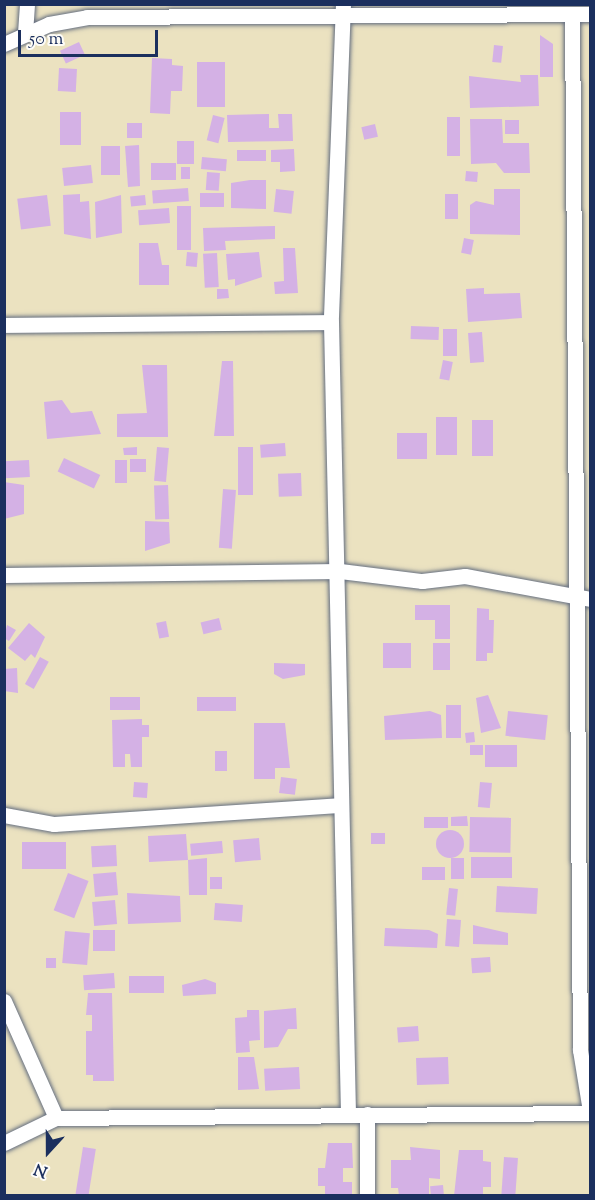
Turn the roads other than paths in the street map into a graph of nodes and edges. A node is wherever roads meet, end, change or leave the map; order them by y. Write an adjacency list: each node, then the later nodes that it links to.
1 (27, 4): 5 (street)
2 (343, 10): 3 (street); 5 (street); 7 (street)
3 (572, 14): 4 (street); 11 (street)
4 (591, 14)
5 (25, 33): 6 (street)
6 (4, 44)
7 (331, 322): 8 (street); 9 (street)
8 (4, 325)
9 (340, 571): 10 (street); 11 (street); 12 (street)
10 (4, 574)
11 (583, 599): 15 (street)
12 (338, 805): 13 (street); 17 (street)
13 (4, 815)
14 (4, 1001): 18 (street)
15 (591, 1112): 16 (street)
16 (367, 1114): 17 (street); 20 (street)
17 (348, 1115): 18 (street)
18 (56, 1118): 19 (street)
19 (4, 1143)
20 (367, 1196)

